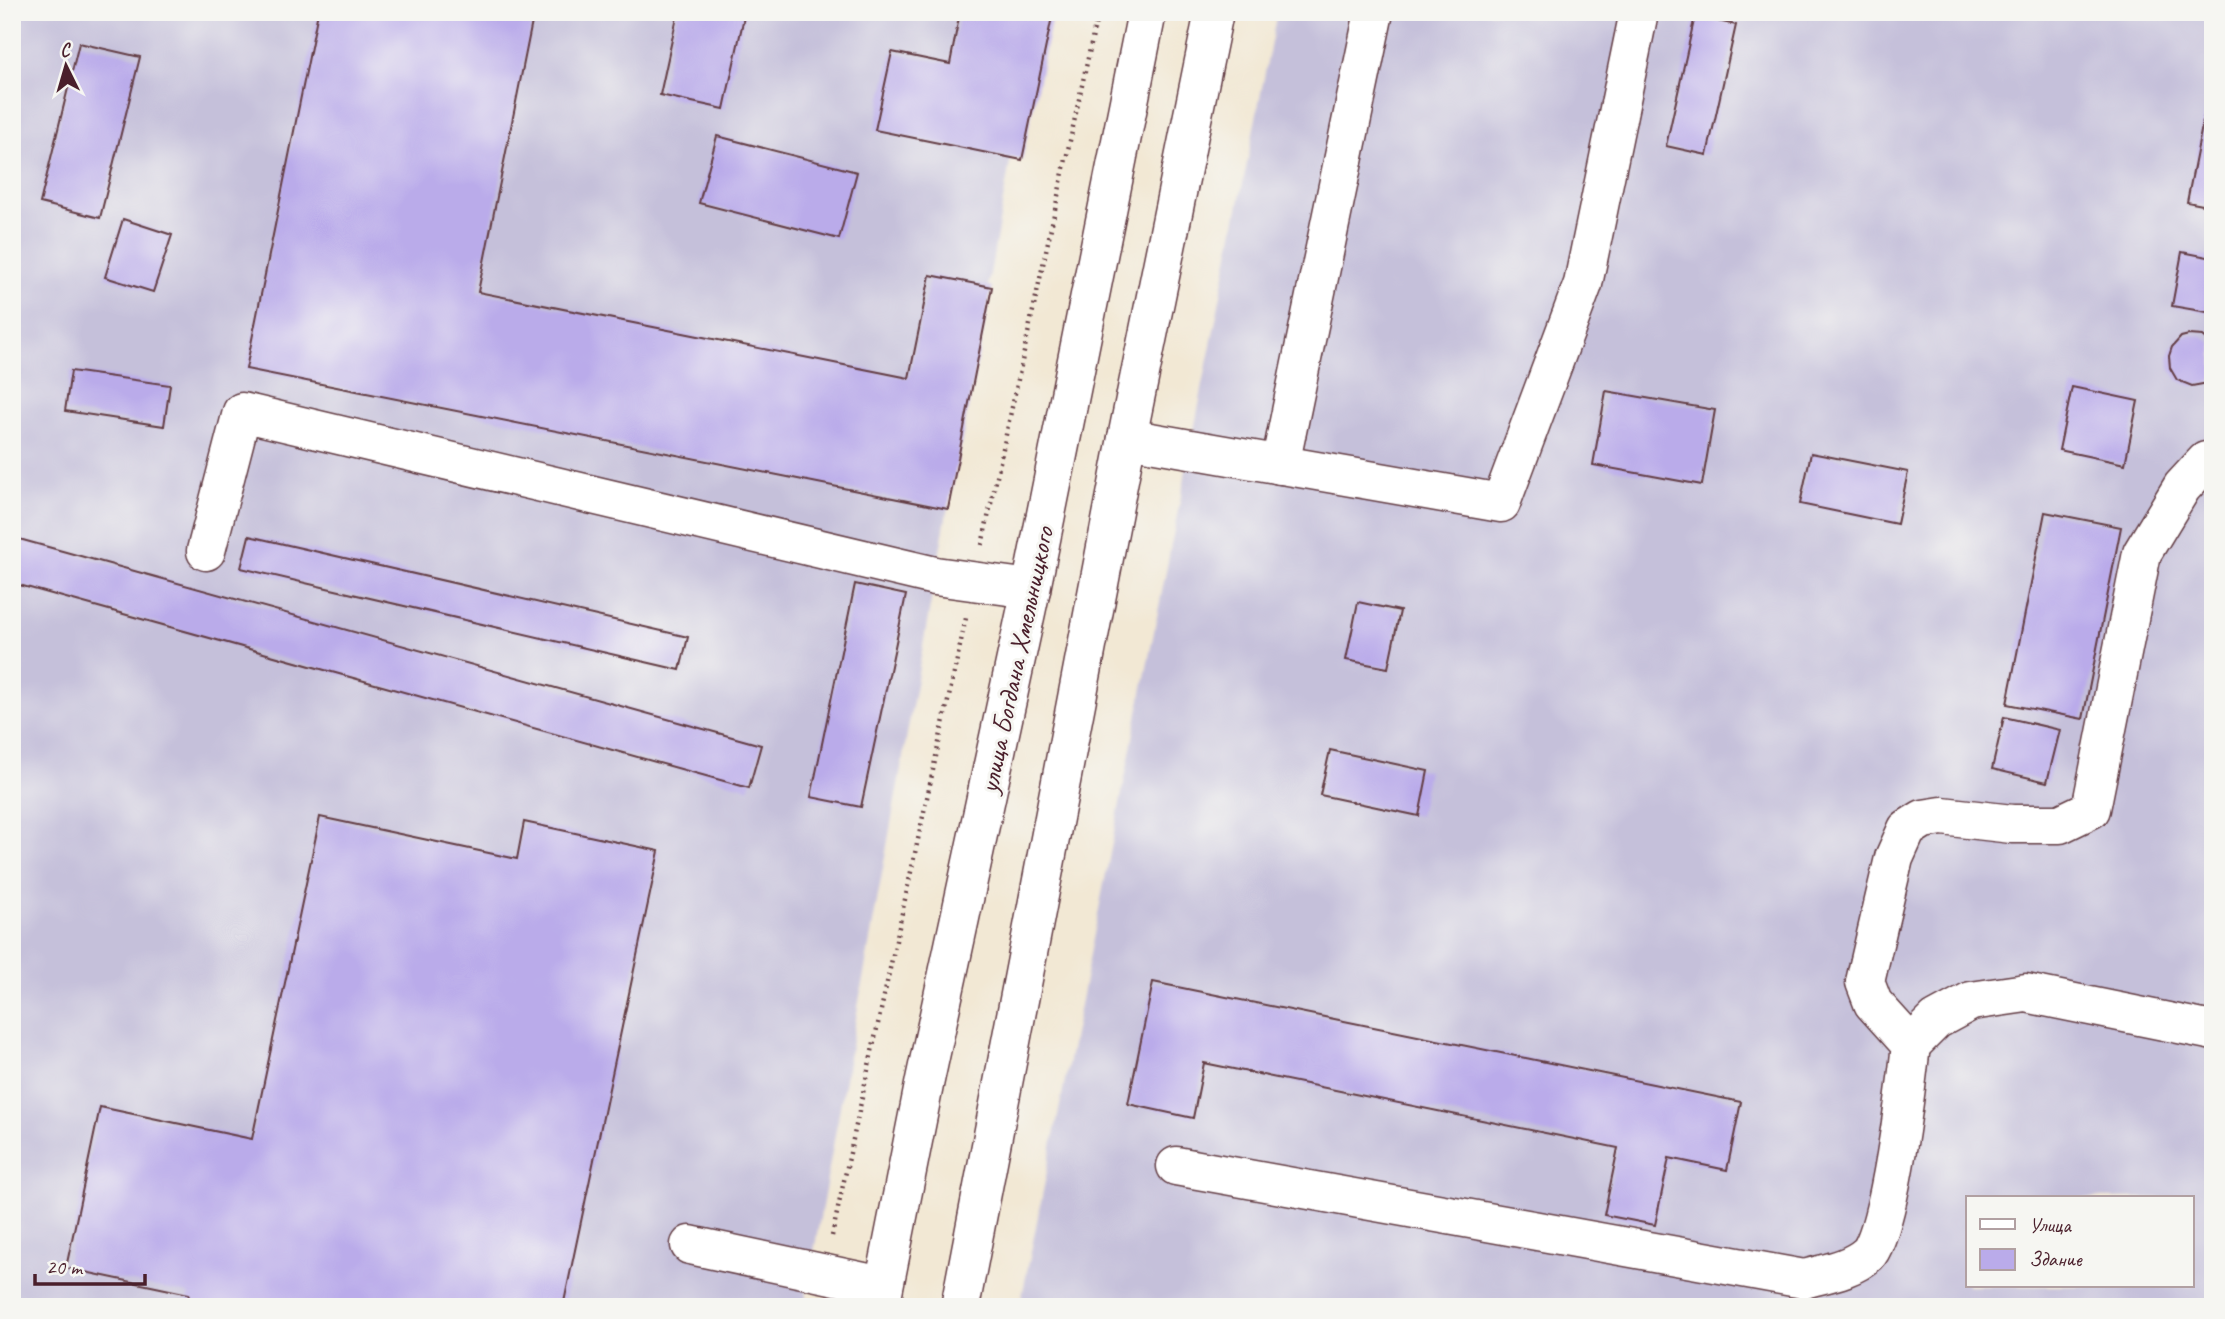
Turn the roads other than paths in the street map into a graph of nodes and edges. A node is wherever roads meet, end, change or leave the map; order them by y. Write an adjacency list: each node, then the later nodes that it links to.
1 (1147, 12): 9 (main road, улица Богдана Хмельницкого)
2 (1214, 12): 5 (main road)
3 (1374, 12): 7 (main road)
4 (1639, 12): 7 (main road)
5 (1127, 438): 7 (main road); 15 (main road)
6 (2213, 460): 11 (main road)
7 (1280, 465)
8 (206, 551): 9 (main road)
9 (1031, 589): 14 (main road, улица Богдана Хмельницкого)
10 (2213, 1031): 11 (main road)
11 (1910, 1045): 12 (main road)
12 (1176, 1166)
13 (690, 1245): 14 (main road)
14 (881, 1296)
15 (960, 1307)

